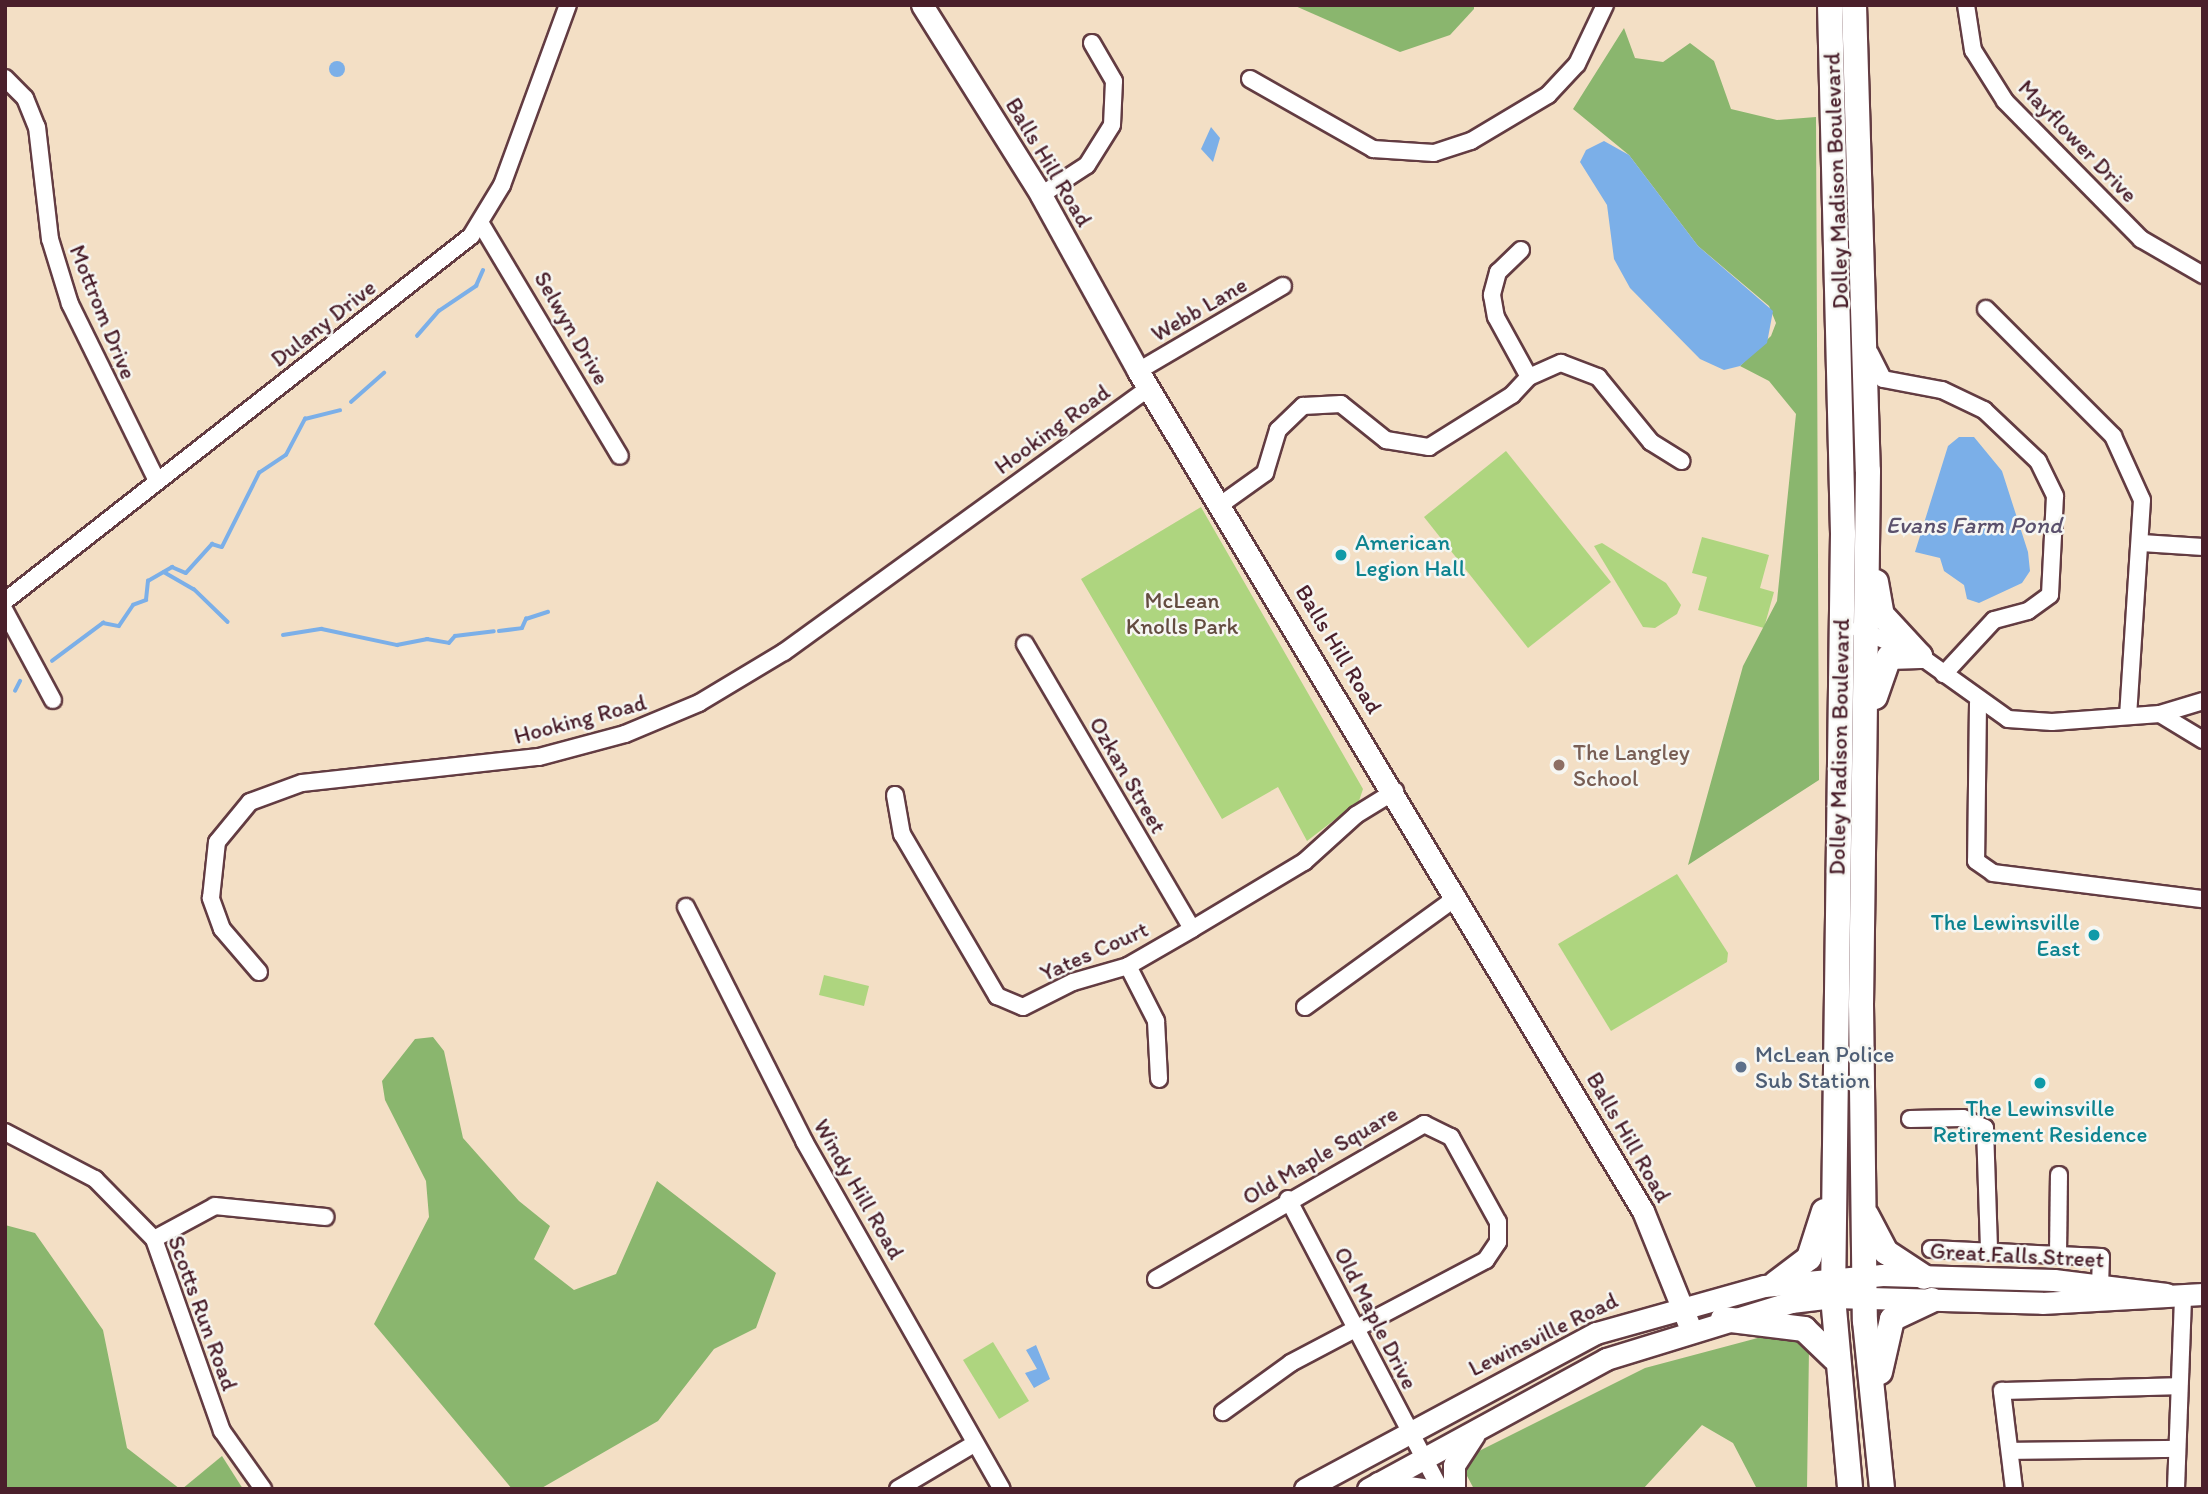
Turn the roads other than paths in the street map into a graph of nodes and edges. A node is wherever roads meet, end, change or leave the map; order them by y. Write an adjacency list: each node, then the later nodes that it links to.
1 (568, 5): 11 (street, Dulany Drive)
2 (922, 5): 10 (main road, Balls Hill Road)
3 (1605, 5): 9 (street)
4 (1830, 5): 28 (main road, Dolley Madison Boulevard)
5 (1854, 5): 16 (main road, Dolley Madison Boulevard)
6 (1966, 5): 13 (street, Mayflower Drive)
7 (1092, 43): 10 (street)
8 (5, 78): 21 (street, Mottrom Drive)
9 (1250, 79)
10 (1041, 195): 18 (main road, Balls Hill Road)
11 (481, 225): 19 (street, Selwyn Drive); 21 (street, Dulany Drive)
12 (1521, 250): 17 (street)
13 (2203, 275)
14 (1283, 286): 18 (street, Webb Lane)
15 (1986, 309): 24 (street)
16 (1863, 332): 22 (main road, Dolley Madison Boulevard); 32 (street)
17 (1529, 377): 20 (street); 23 (street)
18 (1143, 379): 23 (main road, Balls Hill Road); 47 (street, Hooking Road)
19 (620, 456)
20 (1681, 461)
21 (156, 479): 26 (street, Dulany Drive)
22 (1868, 500): 29 (main road, Dolley Madison Boulevard); 31 (main road)
23 (1223, 503): 40 (main road, Balls Hill Road)
24 (2142, 543): 25 (street); 37 (street)
25 (2203, 547)
26 (5, 601)
27 (5, 611): 33 (street)
28 (1840, 622): 29 (street); 52 (main road, Dolley Madison Boulevard)
29 (1865, 631): 31 (street); 39 (main road, Dolley Madison Boulevard)
30 (1025, 644): 45 (street, Ozkan Street)
31 (1920, 656): 32 (street); 39 (main road)
32 (1944, 674): 35 (street)
33 (52, 700)
34 (2203, 701): 36 (street)
35 (1978, 703): 37 (street); 43 (street)
36 (2160, 714): 37 (street); 38 (street)
37 (2129, 715)
38 (2203, 740)
39 (1864, 771): 55 (main road, Dolley Madison Boulevard)
40 (1395, 791): 42 (main road, Balls Hill Road); 45 (street, Yates Court)
41 (895, 795): 46 (street, Yates Court)
42 (1457, 897): 48 (street); 69 (main road, Balls Hill Road)
43 (2203, 899)
44 (686, 906): 79 (street, Windy Hill Road)
45 (1192, 929): 46 (street, Yates Court)
46 (1128, 965): 49 (street)
47 (259, 972)
48 (1305, 1007)
49 (1159, 1079)
50 (1910, 1119): 59 (street)
51 (5, 1132): 57 (street, Scotts Run Road)
52 (1834, 1169): 63 (main road); 65 (main road, Dolley Madison Boulevard)
53 (2059, 1175): 60 (street)
54 (1288, 1199): 62 (street, Old Maple Square); 71 (street, Old Maple Drive); 71 (street, Old Maple Square)
55 (1864, 1208): 61 (main road); 66 (main road, Dolley Madison Boulevard)
56 (326, 1217): 57 (street)
57 (154, 1239): 84 (street, Scotts Run Road)
58 (1931, 1249): 59 (street)
59 (1989, 1251): 60 (street)
60 (2057, 1255): 64 (street)
61 (1924, 1277): 64 (main road, Great Falls Street); 66 (main road, Great Falls Street)
62 (1156, 1279)
63 (1776, 1283): 65 (main road, Lewinsville Road); 69 (main road, Lewinsville Road)
64 (2100, 1285): 67 (main road, Great Falls Street)
65 (1833, 1286): 66 (main road, Lewinsville Road); 70 (main road, Lewinsville Road); 73 (main road, Dolley Madison Boulevard)
66 (1864, 1286): 68 (main road, Great Falls Street); 78 (main road, Dolley Madison Boulevard)
67 (2184, 1294): 68 (main road, Great Falls Street); 74 (street)
68 (1932, 1300): 78 (main road)
69 (1684, 1304): 72 (main road, Balls Hill Road); 76 (main road, Lewinsville Road)
70 (1723, 1319): 72 (main road, Lewinsville Road); 73 (main road)
71 (1356, 1328): 75 (street, Old Maple Square); 76 (street, Old Maple Drive)
72 (1691, 1330): 77 (main road, Lewinsville Road)
73 (1834, 1358): 91 (main road, Dolley Madison Boulevard)
74 (2176, 1386): 80 (street); 81 (street)
75 (1223, 1412)
76 (1408, 1431): 82 (street, Old Maple Drive); 87 (main road, Lewinsville Road)
77 (1475, 1432): 82 (main road, Lewinsville Road); 90 (main road)
78 (1874, 1432): 92 (main road, Dolley Madison Boulevard)
79 (974, 1444): 85 (street); 86 (street, Windy Hill Road)
80 (2176, 1449): 81 (street); 94 (street)
81 (2010, 1451): 93 (street)
82 (1423, 1458): 83 (main road, Lewinsville Road); 89 (street, Old Maple Drive)
83 (1373, 1486): 88 (main road)
84 (263, 1489)
85 (898, 1489)
86 (1002, 1489)
87 (1305, 1489)
88 (1423, 1489)
89 (1440, 1489)
90 (1454, 1489)
91 (1850, 1489)
92 (1882, 1489)
93 (2014, 1489)
94 (2176, 1489)

